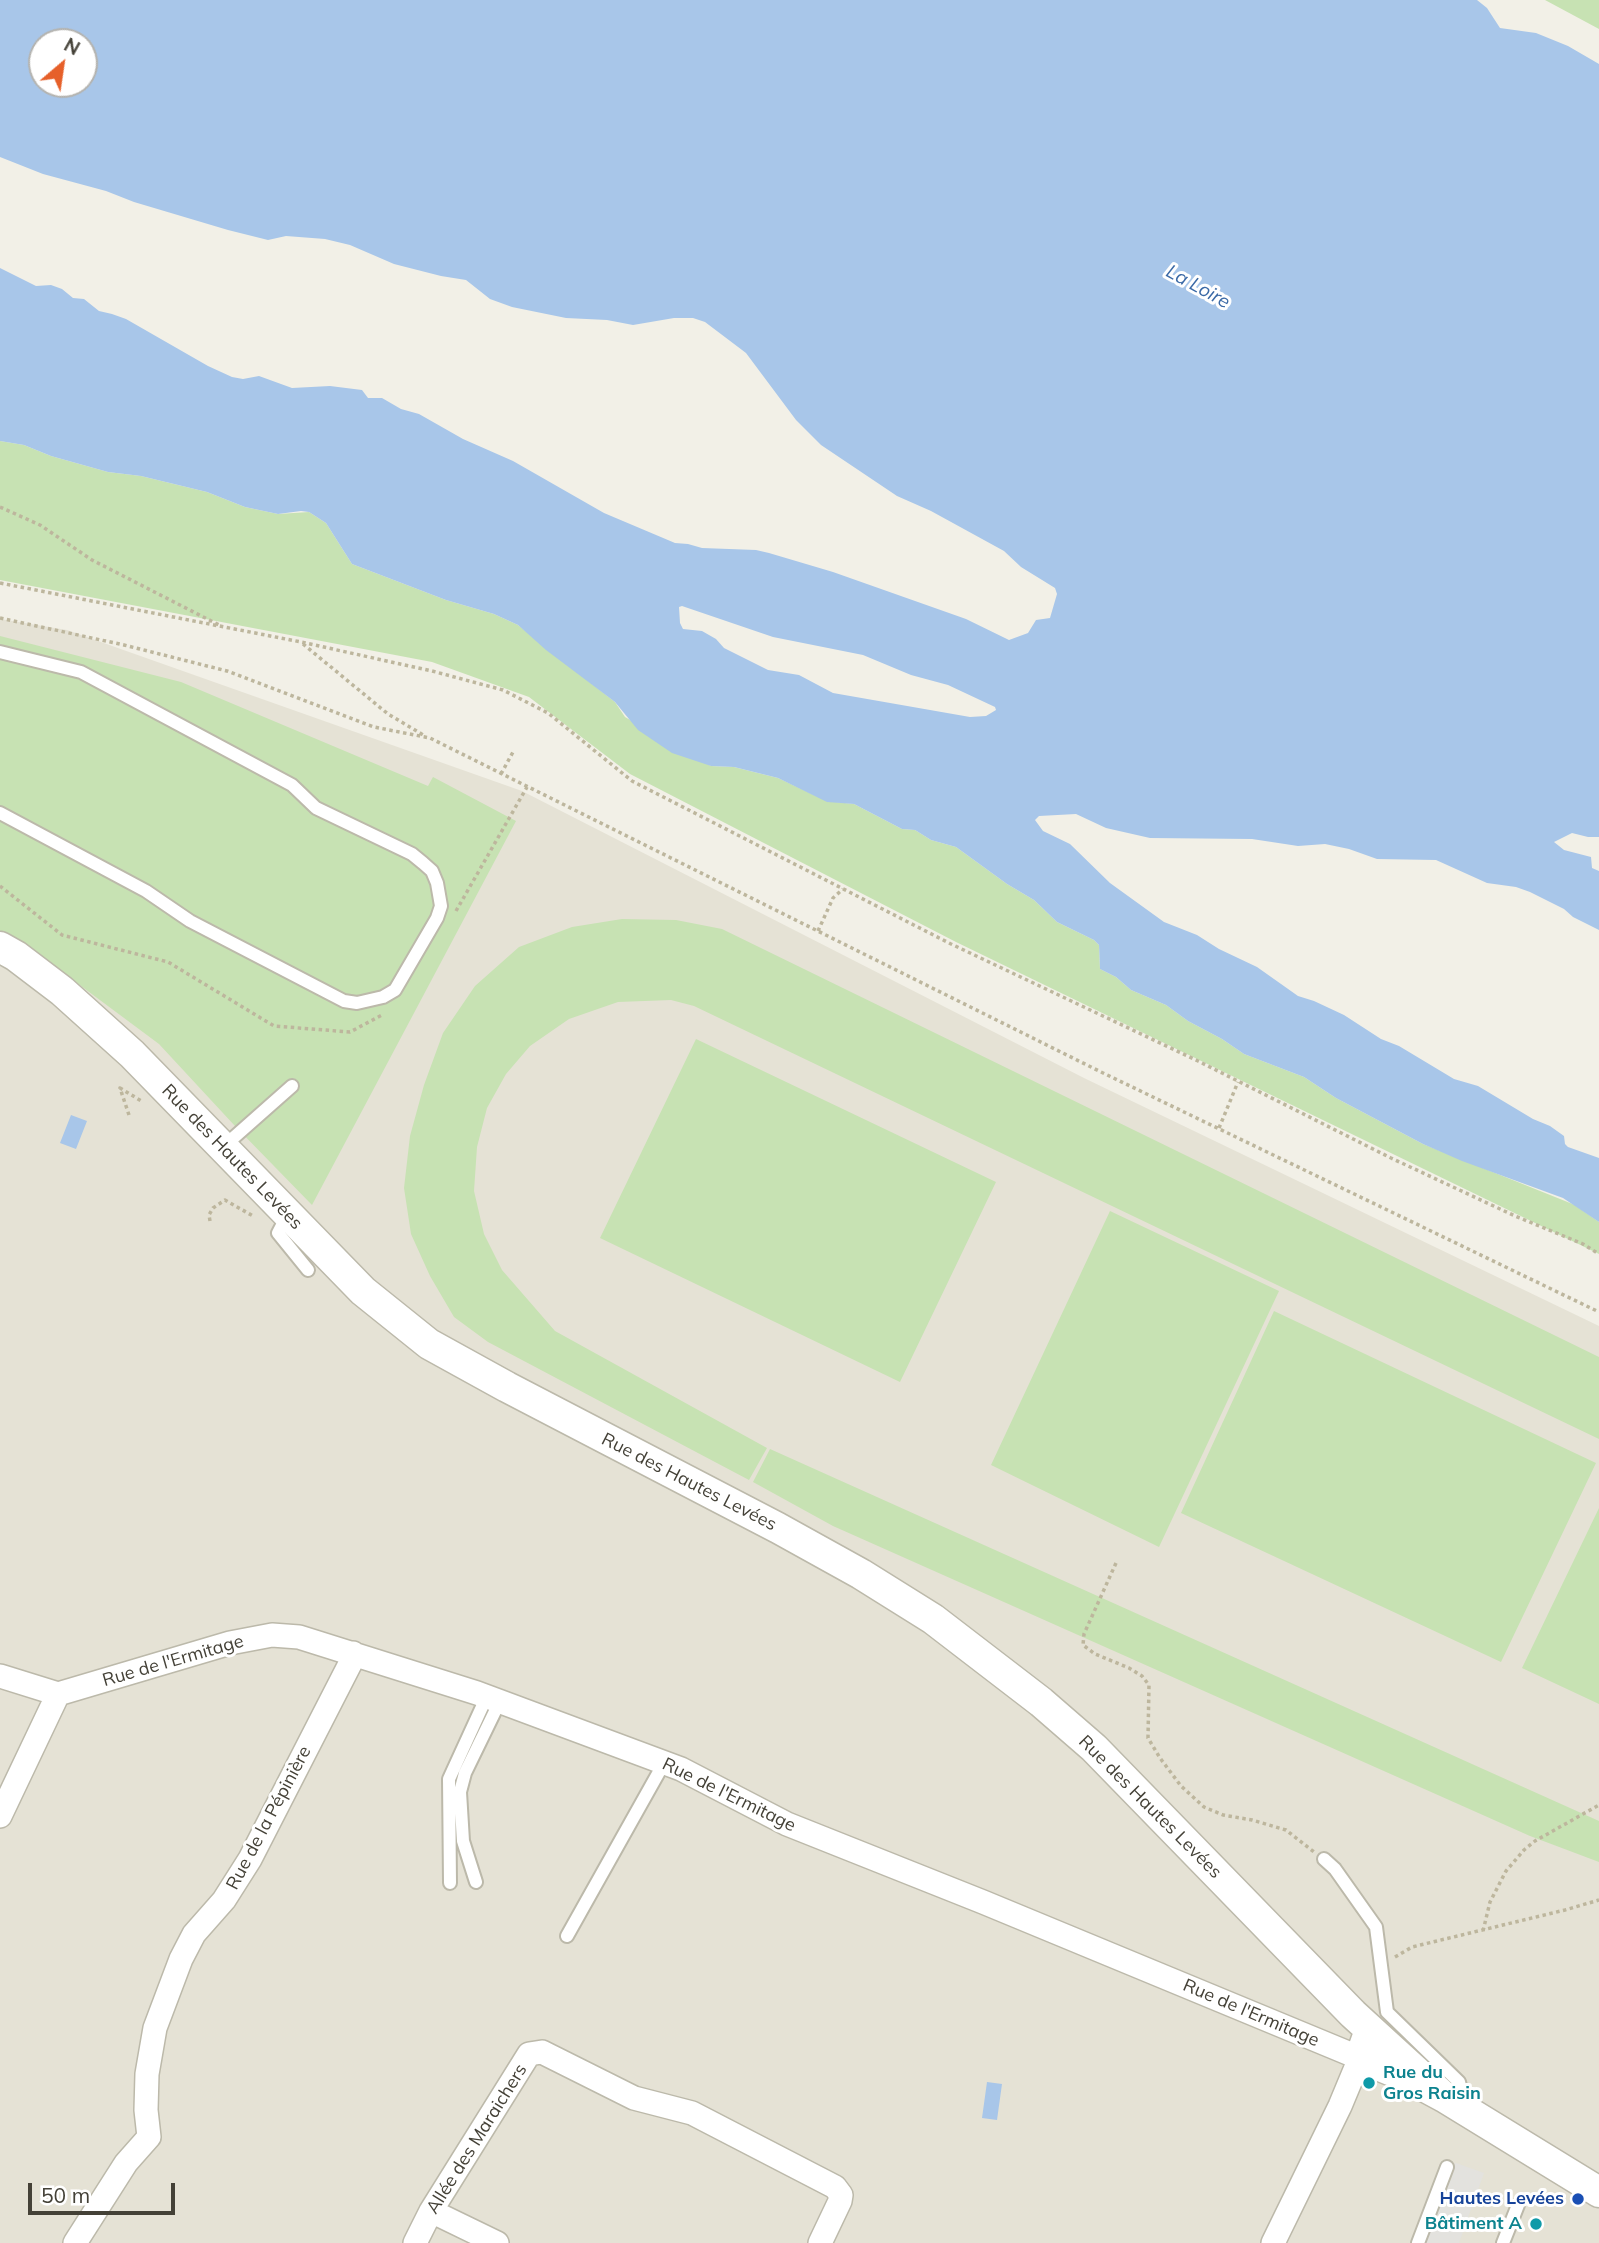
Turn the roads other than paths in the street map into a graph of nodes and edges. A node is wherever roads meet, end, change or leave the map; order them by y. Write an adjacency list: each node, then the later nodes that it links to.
1 (0, 652): 2 (lane)
2 (0, 813)
3 (0, 947): 5 (street, Rue des Hautes Levées)
4 (292, 1086): 5 (lane)
5 (223, 1147): 6 (street, Rue des Hautes Levées)
6 (283, 1224): 7 (lane); 18 (street, Rue des Hautes Levées)
7 (309, 1270)
8 (353, 1653): 10 (street, Rue de l'Ermitage); 11 (street, Rue de l'Ermitage); 25 (street, Rue de la Pépinière)
9 (0, 1676): 10 (street)
10 (58, 1694): 13 (street)
11 (494, 1699): 12 (street, Rue de l'Ermitage); 15 (lane); 16 (lane)
12 (664, 1763): 17 (lane); 19 (street, Rue de l'Ermitage)
13 (0, 1815)
14 (1324, 1859): 20 (lane)
15 (477, 1882)
16 (450, 1883)
17 (567, 1936)
18 (1370, 2030): 19 (street); 20 (street, Rue des Hautes Levées)
19 (1360, 2058): 20 (street); 29 (street)
20 (1455, 2104): 22 (street)
21 (1447, 2167): 30 (lane)
22 (1599, 2192)
23 (1518, 2205): 31 (lane)
24 (431, 2211): 26 (street, Allée des Maraichers); 27 (street); 28 (street, Allée des Maraichers)
25 (75, 2243)
26 (415, 2243)
27 (497, 2243)
28 (820, 2243)
29 (1273, 2243)
30 (1418, 2243)
31 (1503, 2243)

